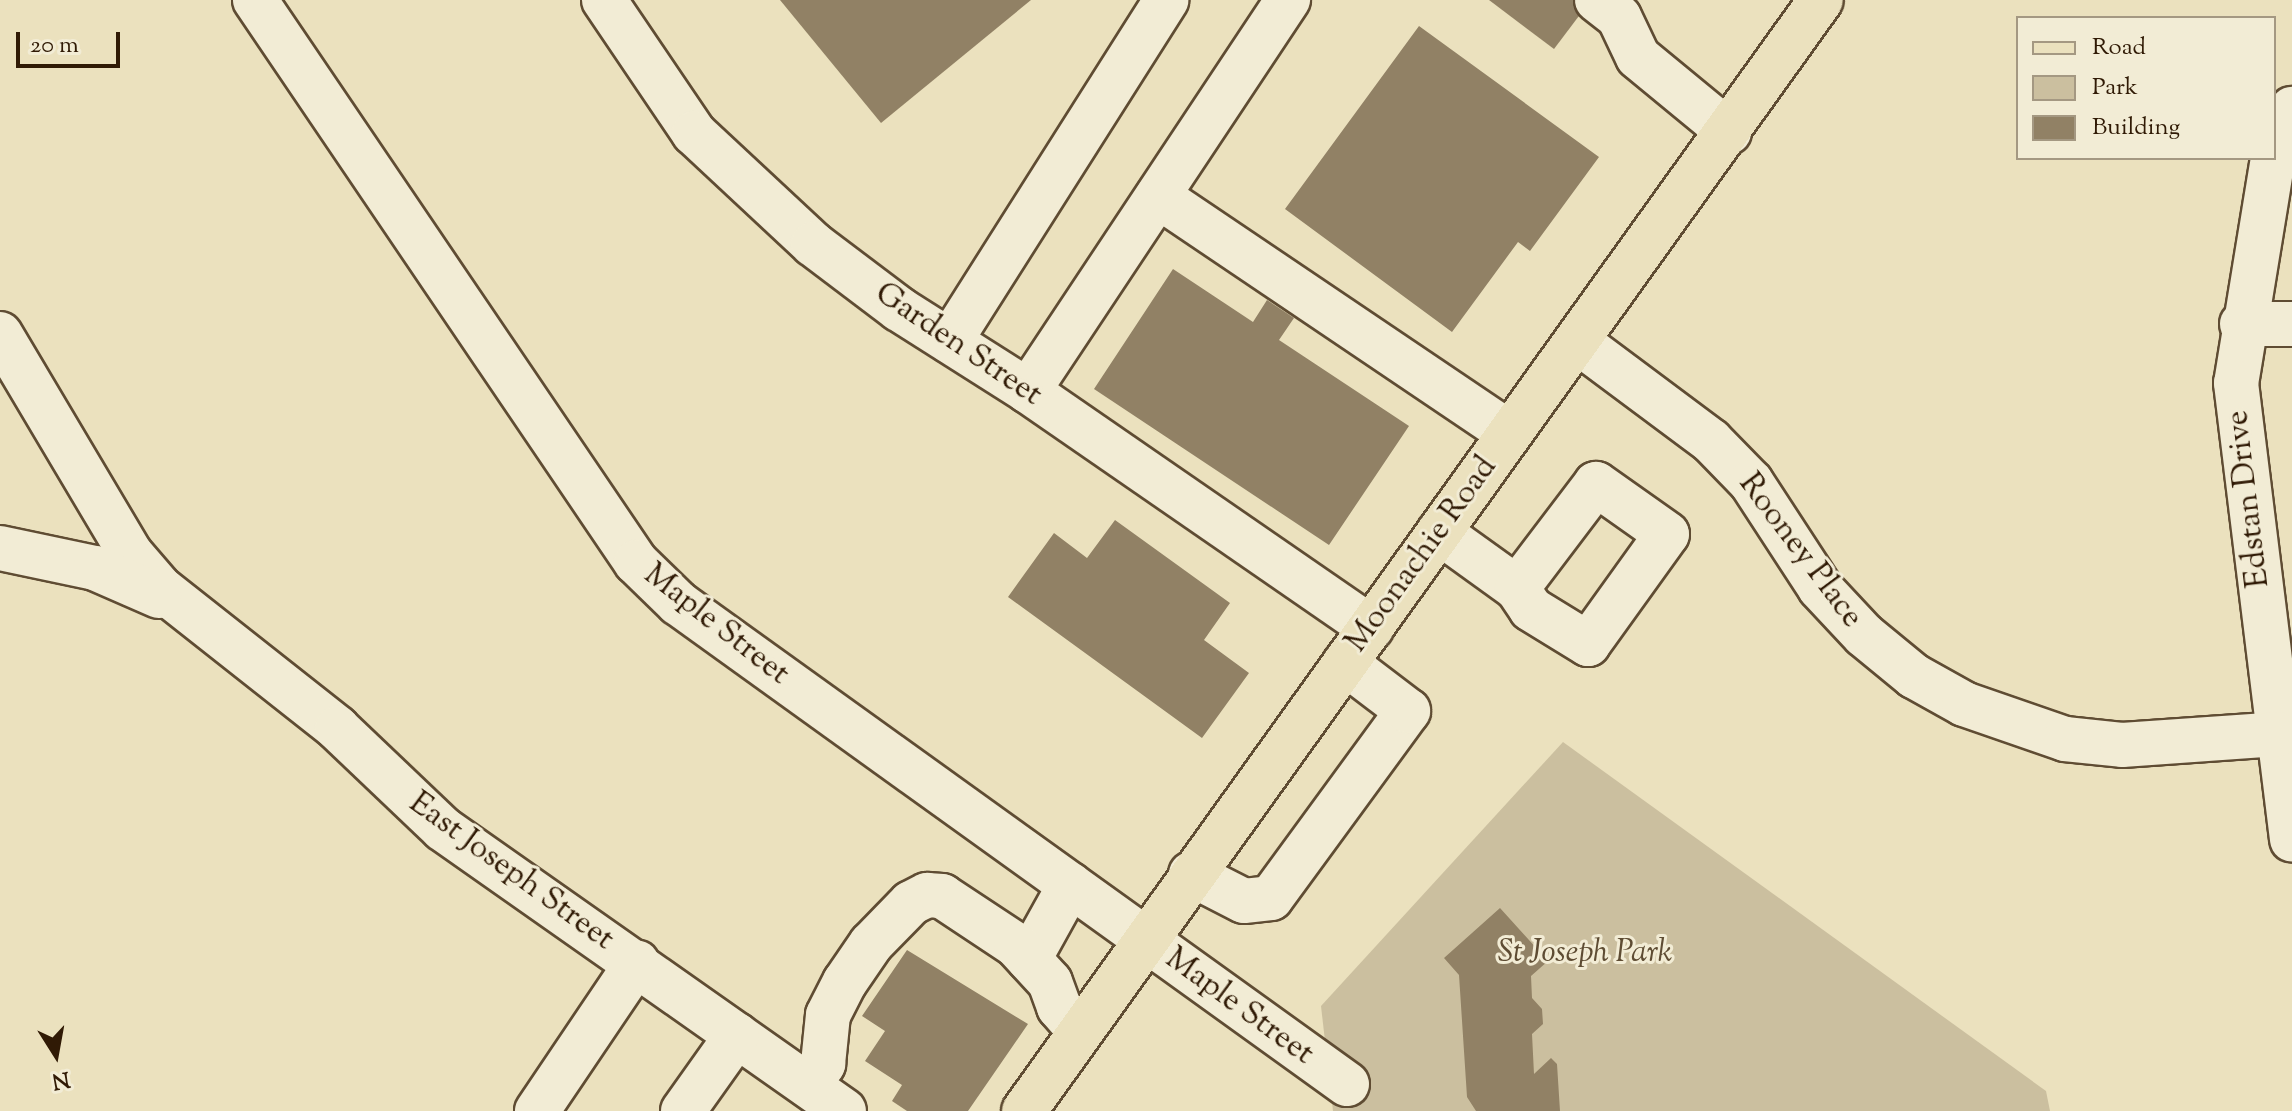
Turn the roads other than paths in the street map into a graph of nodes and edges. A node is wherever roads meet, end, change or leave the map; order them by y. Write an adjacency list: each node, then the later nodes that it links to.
1 (255, 0): 28 (street, Maple Street)
2 (604, 0): 15 (street, Garden Street)
3 (1166, 0): 15 (street)
4 (1288, 0): 11 (street)
5 (1597, 0): 8 (street)
6 (1821, 0): 8 (main road, Moonachie Road)
7 (2292, 109): 9 (street)
8 (1729, 132): 16 (main road, Moonachie Road)
9 (2276, 146)
10 (2273, 160): 12 (street, Edstan Drive)
11 (1158, 196): 17 (street); 18 (street)
12 (2242, 324): 13 (street); 25 (street, Edstan Drive)
13 (2292, 324)
14 (0, 334): 22 (street, East Joseph Street)
15 (950, 341): 17 (street, Garden Street)
16 (1577, 341): 18 (main road, Moonachie Road); 25 (street, Rooney Place)
17 (1028, 391): 23 (street, Garden Street)
18 (1510, 433): 19 (main road, Moonachie Road)
19 (1439, 532): 21 (street); 23 (main road, Moonachie Road)
20 (0, 548): 22 (street, East Joseph Street)
21 (1517, 588)
22 (191, 616): 31 (street, East Joseph Street)
23 (1371, 628): 24 (main road, Moonachie Road)
24 (1345, 663): 27 (main road, Moonachie Road); 27 (street)
25 (2278, 734): 26 (street, Edstan Drive)
26 (2292, 840)
27 (1191, 874): 29 (main road, Moonachie Road)
28 (1070, 885): 29 (street, Maple Street); 30 (street)
29 (1145, 939): 32 (main road, Moonachie Road); 34 (street, Maple Street)
30 (1029, 959): 32 (street); 35 (street)
31 (637, 963): 33 (street, East Joseph Street); 36 (street)
32 (1080, 1031): 39 (main road, Moonachie Road)
33 (737, 1035): 35 (street, East Joseph Street); 37 (street)
34 (1347, 1084)
35 (808, 1085): 38 (street, East Joseph Street)
36 (537, 1111)
37 (683, 1111)
38 (844, 1111)
39 (1024, 1111)

